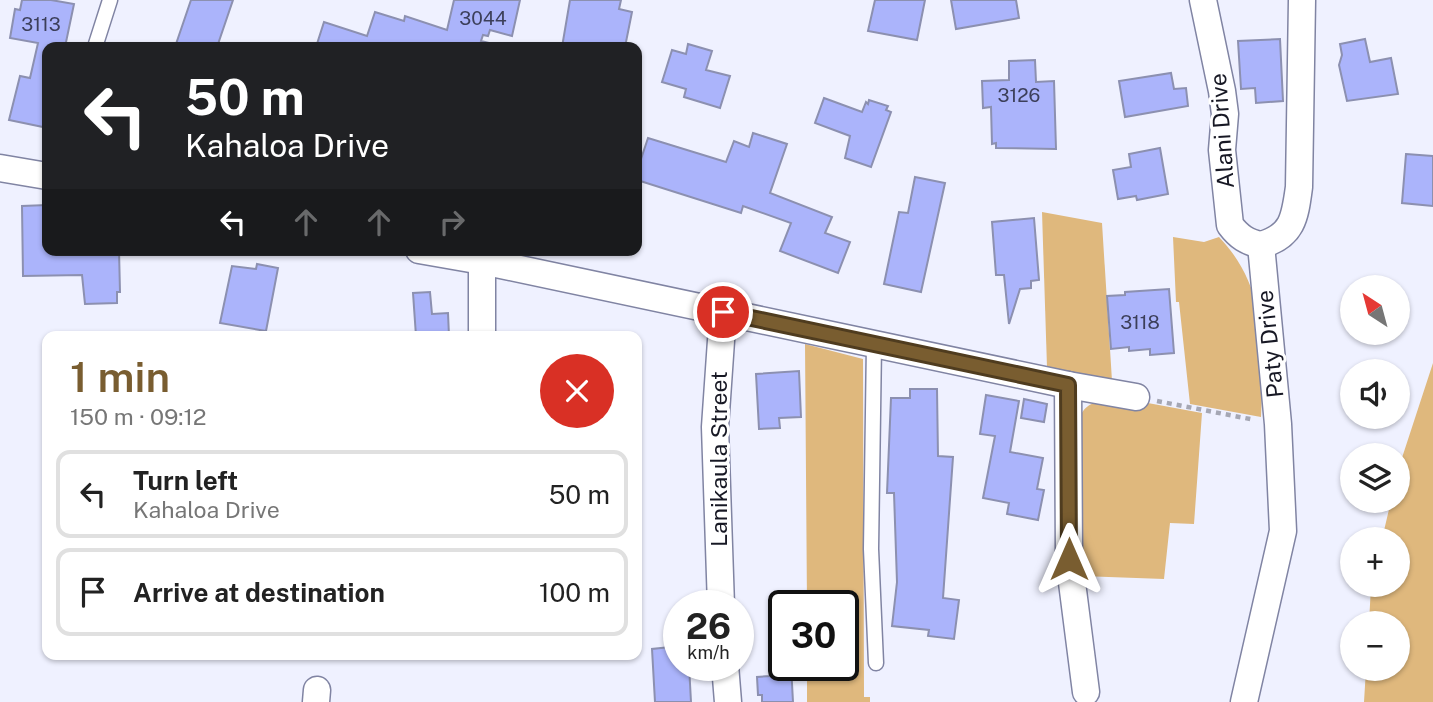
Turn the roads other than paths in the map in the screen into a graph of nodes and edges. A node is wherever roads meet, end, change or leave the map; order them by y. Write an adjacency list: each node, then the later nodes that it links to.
1 (110, 0): 4 (lane)
2 (1203, 0): 7 (street, Alani Drive)
3 (1302, 0): 7 (street)
4 (97, 42)
5 (0, 168): 6 (street)
6 (42, 175)
7 (1261, 245): 20 (street, Paty Drive)
8 (453, 256): 9 (street)
9 (482, 261): 10 (street); 11 (street)
10 (723, 312): 12 (street); 15 (street, Lanikaula Street)
11 (482, 331)
12 (874, 344): 13 (street); 16 (lane)
13 (1068, 385): 14 (street); 18 (street)
14 (1136, 397)
15 (720, 590)
16 (876, 663)
17 (726, 681): 19 (street)
18 (1086, 692)
19 (728, 702)
20 (1244, 702)

